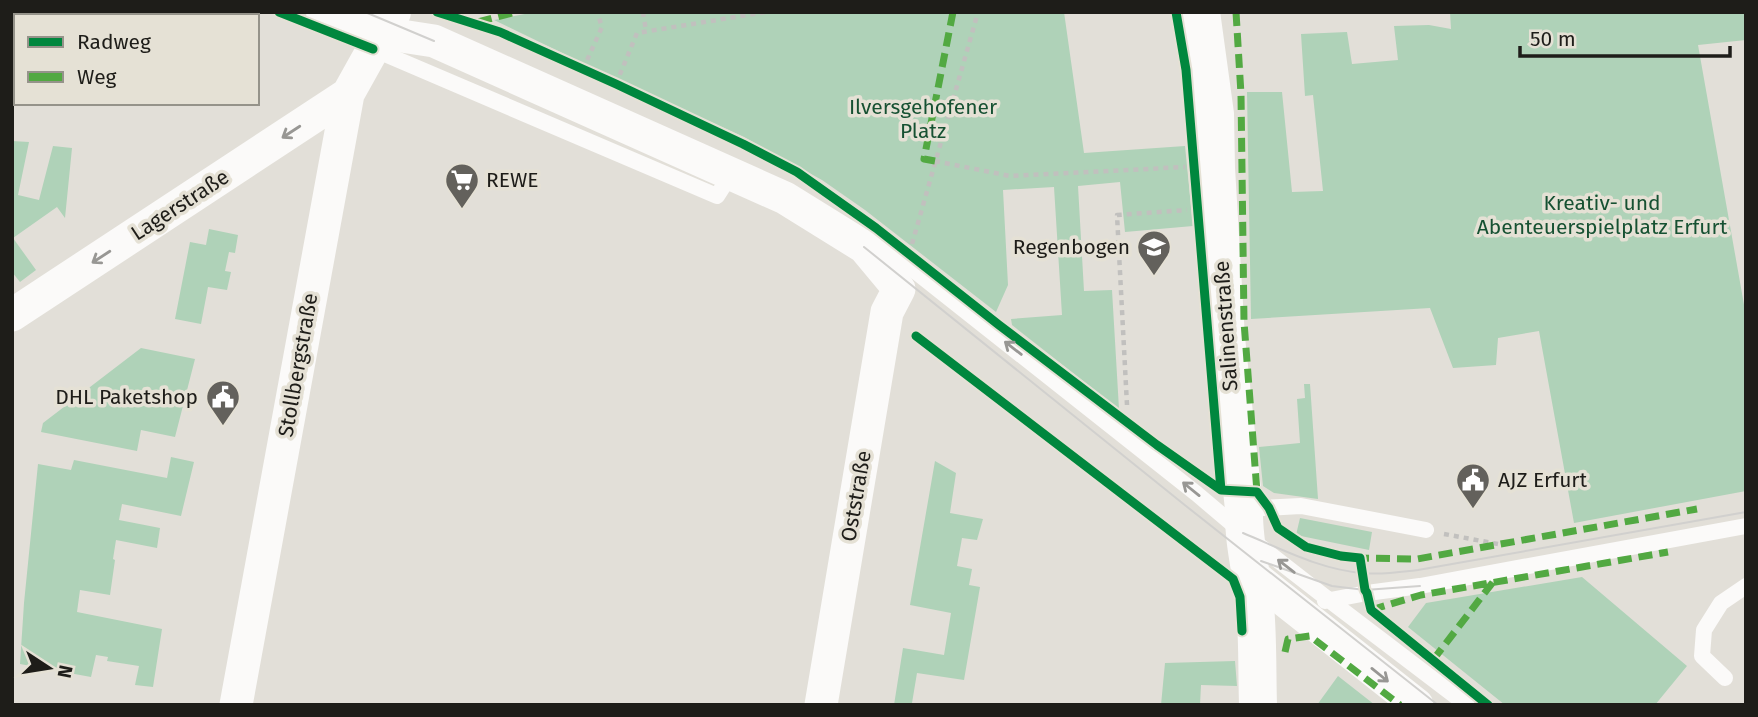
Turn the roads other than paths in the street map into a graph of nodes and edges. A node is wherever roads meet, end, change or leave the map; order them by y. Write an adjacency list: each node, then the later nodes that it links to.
1 (325, 12): 3 (street)
2 (1201, 12): 7 (street, Salinenstraße)
3 (400, 27): 4 (street, Stollbergstraße); 5 (street); 5 (lane); 7 (lane, one-way to 3)
4 (348, 94): 6 (street, Lagerstraße, one-way to 6); 13 (street, Stollbergstraße)
5 (731, 174): 14 (street, Oststraße)
6 (12, 315)
7 (1243, 521): 9 (lane); 11 (lane, one-way to 7); 11 (street, Salinenstraße)
8 (1746, 526): 11 (lane)
9 (1426, 530)
10 (1746, 586): 12 (lane)
11 (1286, 620): 15 (street, Salinenstraße); 16 (street, one-way to 16); 17 (lane)
12 (1725, 678)
13 (236, 705)
14 (821, 705)
15 (1258, 705)
16 (1418, 705)
17 (1468, 705)

